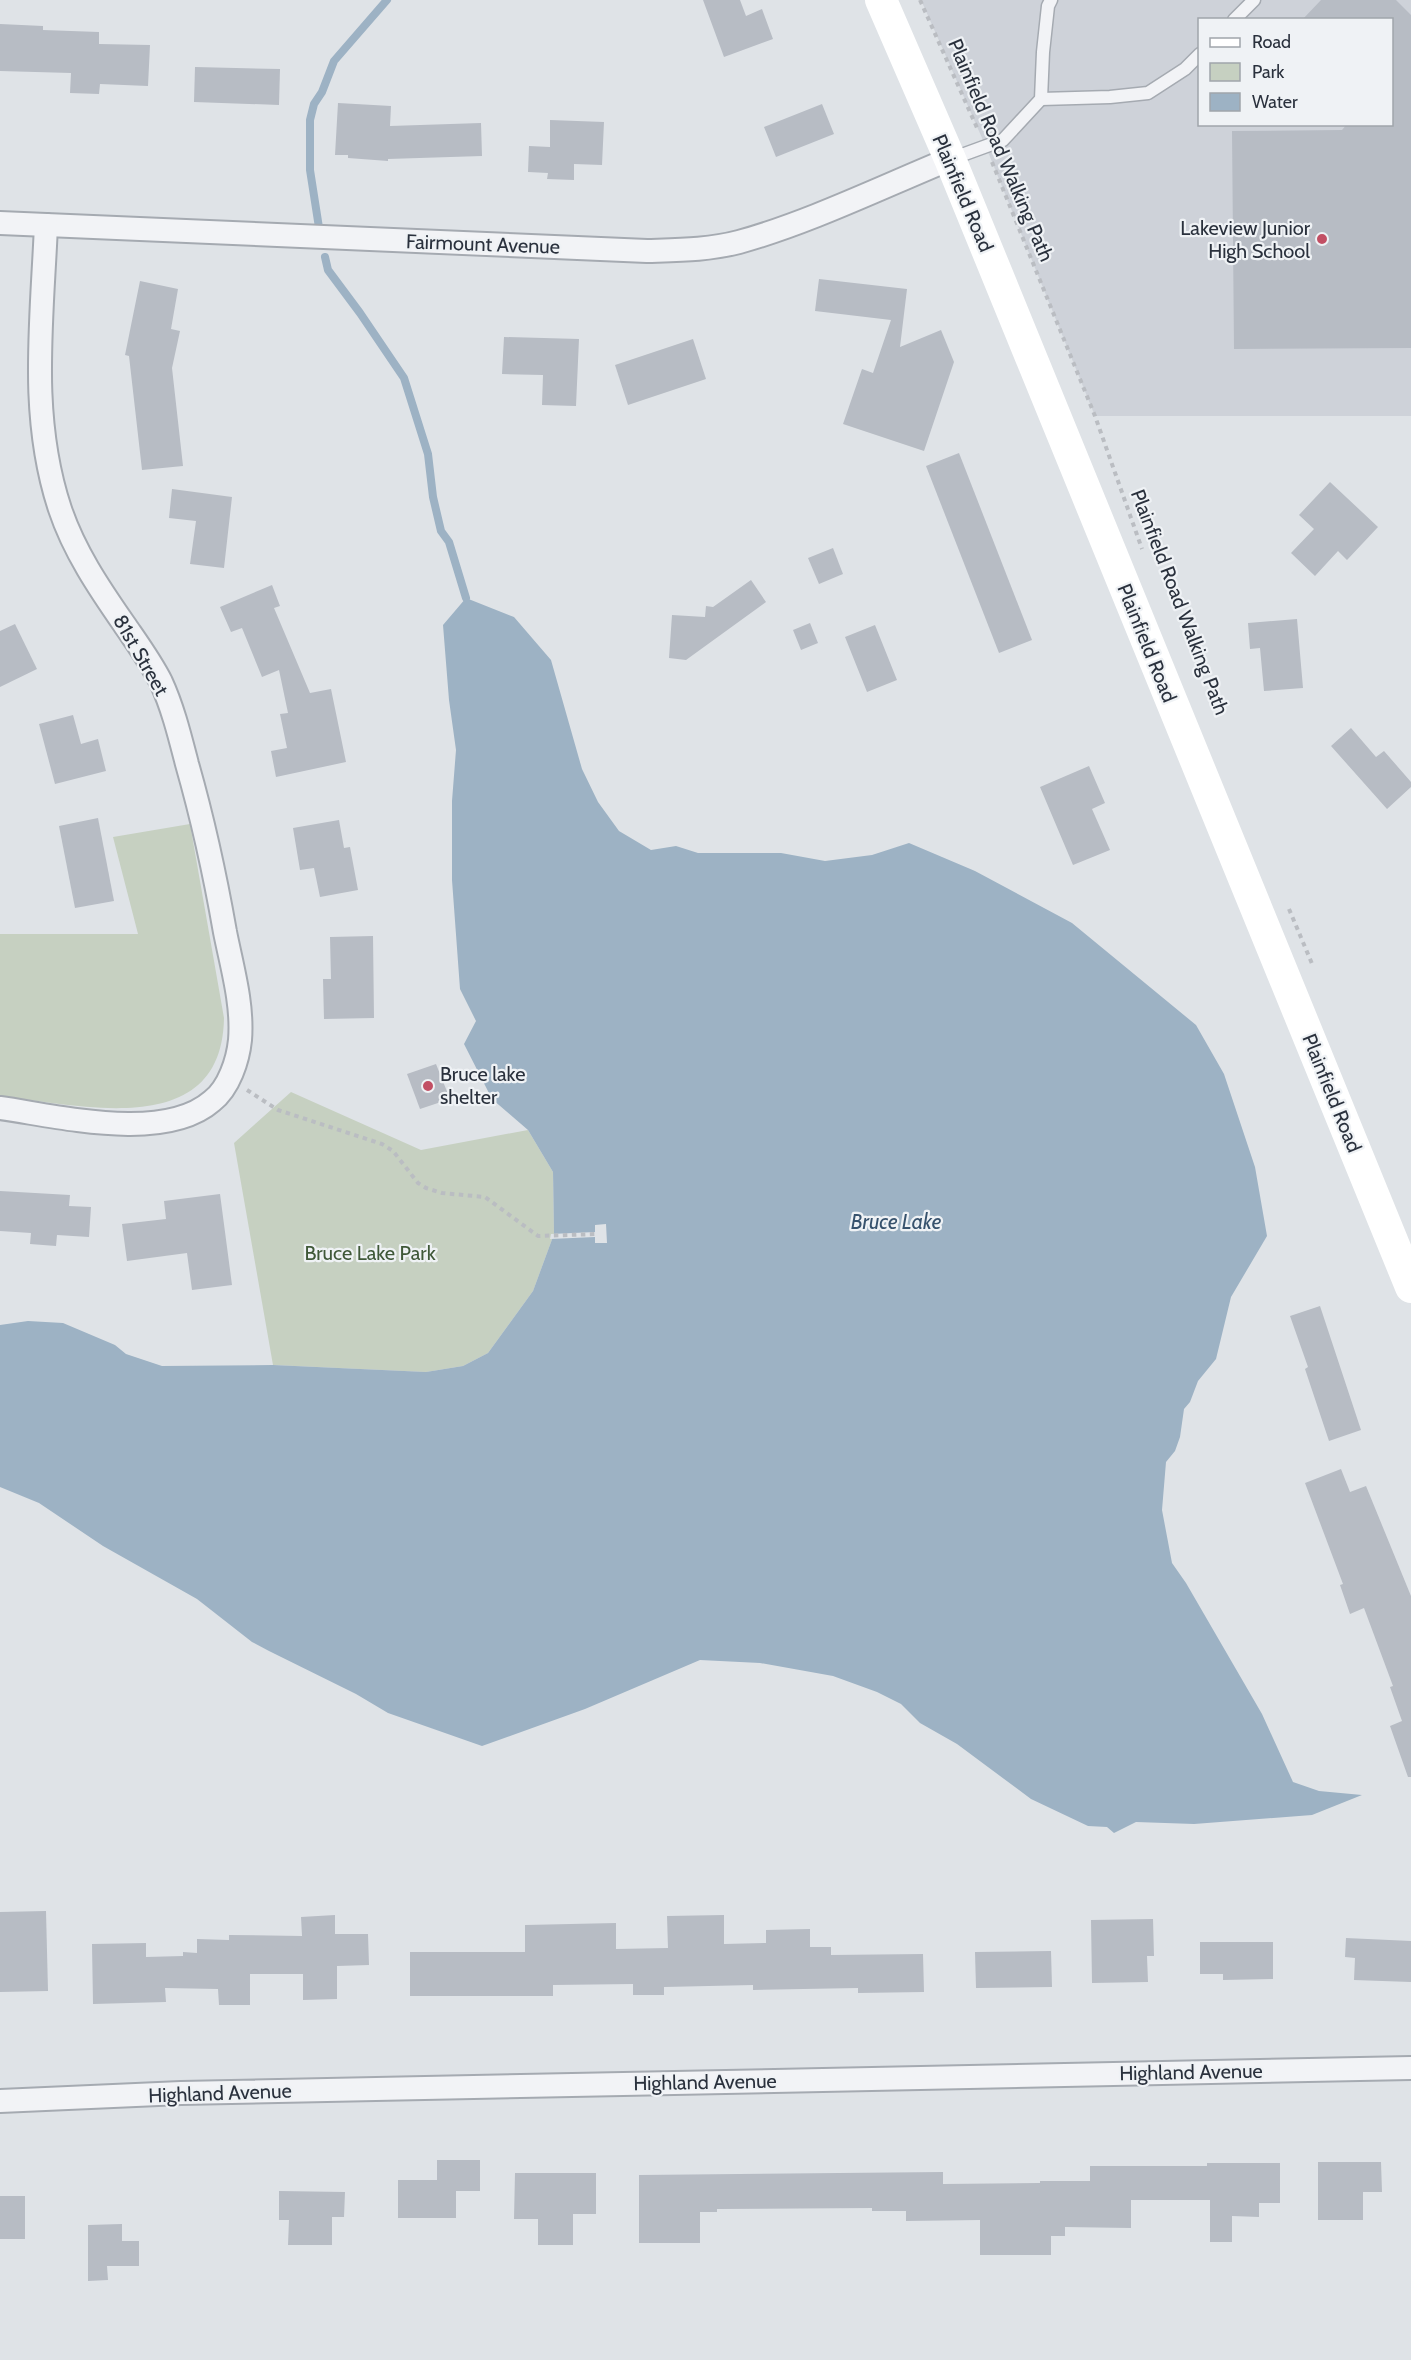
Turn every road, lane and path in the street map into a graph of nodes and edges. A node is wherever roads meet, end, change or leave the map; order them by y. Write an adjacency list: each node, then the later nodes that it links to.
1 (881, 0): 9 (main road, Plainfield Road)
2 (921, 0): 8 (path, Plainfield Road Walking Path)
3 (1051, 0): 7 (lane)
4 (1254, 0): 5 (lane)
5 (1236, 18)
6 (1198, 56): 7 (lane)
7 (1041, 99): 8 (lane)
8 (986, 147): 9 (lane); 12 (path, Plainfield Road Walking Path)
9 (950, 159): 11 (street, Fairmount Avenue); 18 (main road, Plainfield Road)
10 (0, 223): 11 (street, Fairmount Avenue)
11 (46, 225): 15 (street, 81st Street)
12 (1144, 554)
13 (1286, 902): 14 (path)
14 (1313, 967)
15 (225, 1084): 16 (street); 17 (path)
16 (0, 1108)
17 (598, 1234)
18 (1411, 1287)
19 (1411, 2068): 20 (street, Highland Avenue)
20 (0, 2102)

